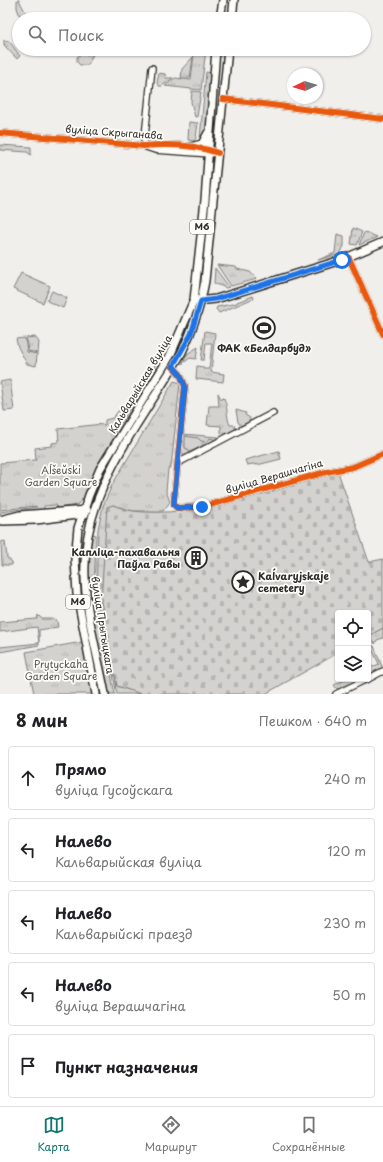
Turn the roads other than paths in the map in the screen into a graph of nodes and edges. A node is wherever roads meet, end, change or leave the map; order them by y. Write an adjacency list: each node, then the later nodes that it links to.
1 (224, 0): 3 (main road)
2 (234, 0): 4 (main road)
3 (221, 12)
4 (233, 12)
5 (215, 56): 8 (main road, Кальварыйская вуліца / М6)
6 (227, 56): 9 (main road, Кальварыйская вуліца / М6)
7 (152, 68): 13 (street)
8 (212, 90): 9 (main road); 11 (main road, Кальварыйская вуліца / М6)
9 (223, 96): 10 (street); 16 (main road, Кальварыйская вуліца / М6)
10 (383, 119)
11 (210, 127): 14 (main road); 15 (main road, Кальварыйская вуліца / М6)
12 (0, 133): 13 (street, вуліца Скрыганава)
13 (144, 146): 14 (street, вуліца Скрыганава); 15 (street, вуліца Скрыганава)
14 (187, 148): 15 (street, вуліца Скрыганава)
15 (208, 152): 16 (street, вуліца Скрыганава); 19 (main road, Кальварыйская вуліца / М6)
16 (218, 153): 19 (main road, Кальварыйская вуліца / М6)
17 (383, 242): 18 (main road)
18 (349, 258): 19 (main road); 20 (street)
19 (198, 301): 21 (main road, Кальварыйская вуліца / М6); 22 (main road, Кальварыйская вуліца / М6)
20 (383, 334)
21 (166, 363): 22 (main road); 27 (main road, Кальварыйская вуліца / М6)
22 (173, 366): 25 (street); 26 (main road, Кальварыйская вуліца / М6)
23 (273, 413): 25 (street)
24 (383, 454): 25 (street, вуліца Верашчагіна)
25 (178, 463)
26 (93, 511): 27 (main road); 33 (main road, вуліца Прытыцкага / М6)
27 (83, 512): 28 (main road); 32 (main road, вуліца Прытыцкага / М6)
28 (0, 520)
29 (383, 671): 30 (street)
30 (371, 677)
31 (362, 682): 34 (street)
32 (96, 694)
33 (105, 694)
34 (336, 694)

